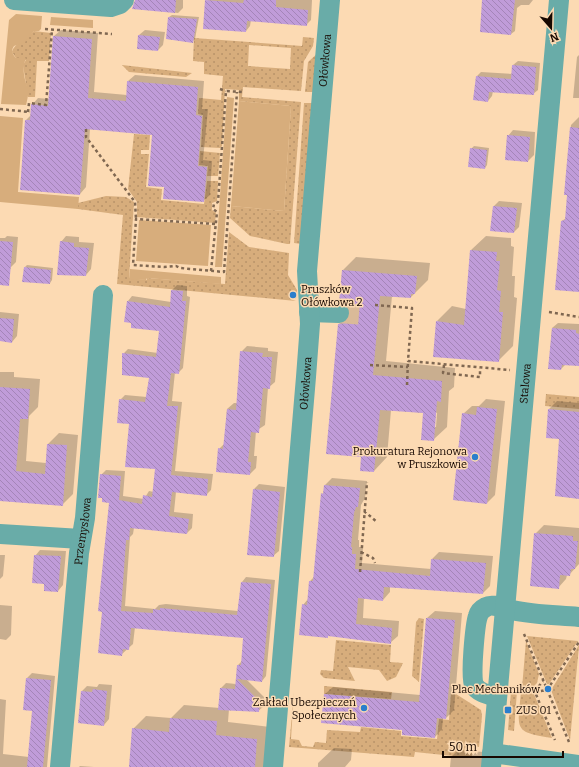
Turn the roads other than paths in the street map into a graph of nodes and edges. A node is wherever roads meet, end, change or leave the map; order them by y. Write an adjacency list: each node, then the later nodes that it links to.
1 (14, 0): 2 (street)
2 (124, 0)
3 (330, 0): 6 (street, Ołówkowa)
4 (559, 0): 10 (street, Stalowa)
5 (103, 295): 9 (street, Przemysłowa)
6 (309, 312): 7 (street); 16 (street, Ołówkowa)
7 (339, 313)
8 (0, 534): 9 (street)
9 (81, 539): 15 (street, Przemysłowa)
10 (505, 609): 11 (street); 12 (street, Stalowa); 12 (street)
11 (579, 617)
12 (503, 693): 13 (street, Stalowa)
13 (492, 760): 14 (street)
14 (579, 765)
15 (60, 767)
16 (273, 767)

